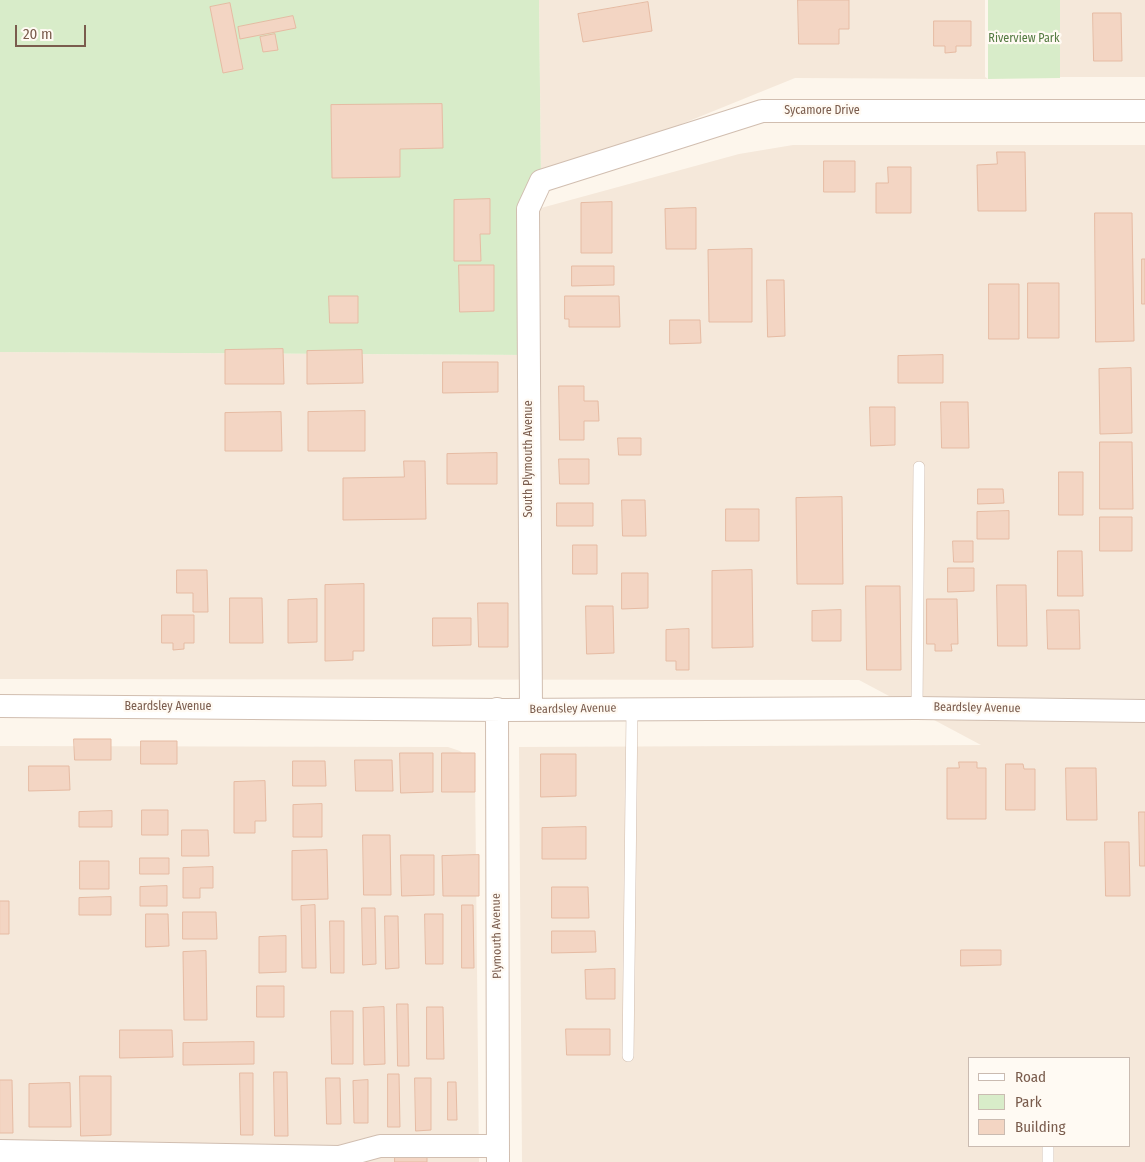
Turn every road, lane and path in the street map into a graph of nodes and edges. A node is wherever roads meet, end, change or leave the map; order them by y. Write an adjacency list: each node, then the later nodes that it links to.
1 (1145, 111): 2 (street, Sycamore Drive)
2 (528, 209): 8 (street, South Plymouth Avenue)
3 (919, 466): 6 (lane)
4 (0, 706): 7 (street, Beardsley Avenue)
5 (632, 708): 6 (street, Beardsley Avenue); 8 (street, Beardsley Avenue); 10 (lane)
6 (917, 708): 9 (street, Beardsley Avenue)
7 (497, 709): 8 (street, Beardsley Avenue); 13 (street, Plymouth Avenue)
8 (530, 709)
9 (1145, 711)
10 (628, 1056)
11 (1048, 1147): 14 (lane)
12 (0, 1151): 13 (street)
13 (498, 1154)
14 (1048, 1162)

